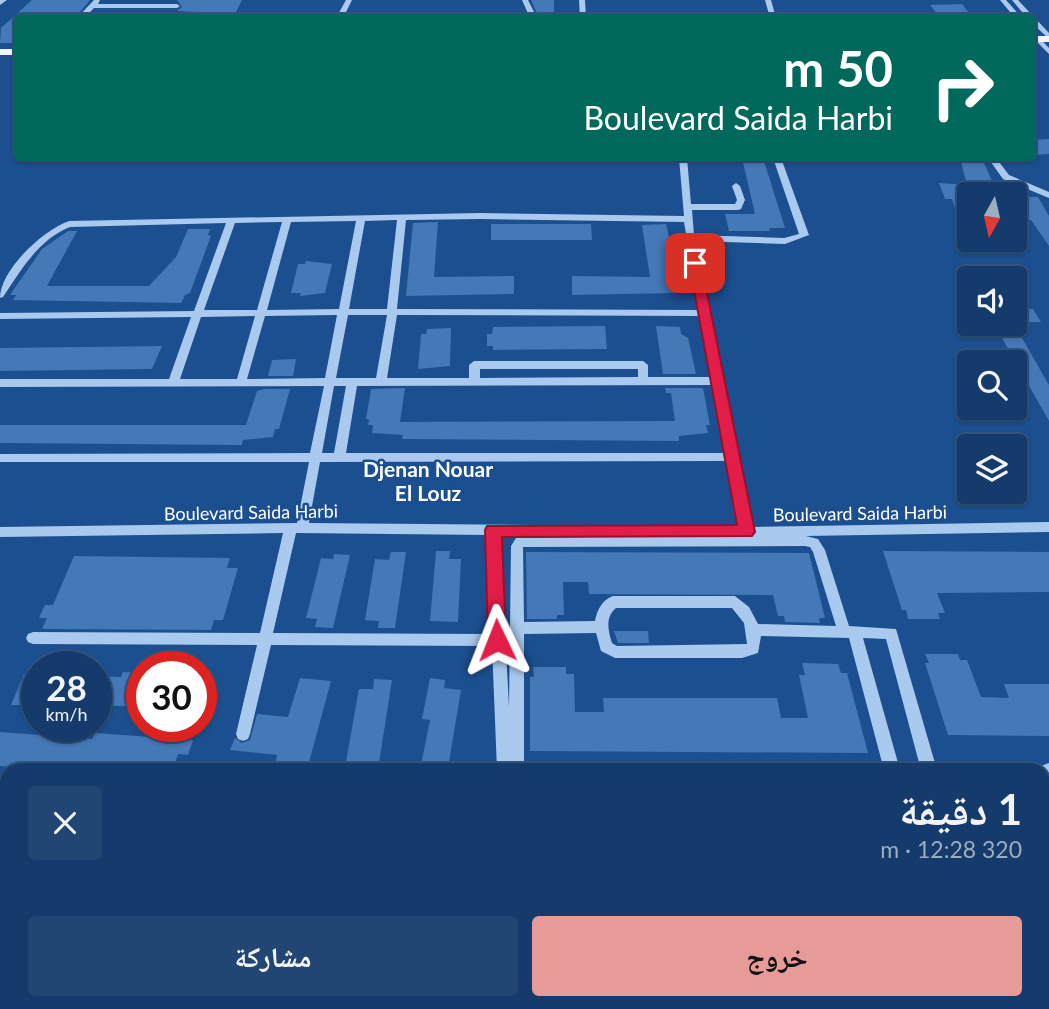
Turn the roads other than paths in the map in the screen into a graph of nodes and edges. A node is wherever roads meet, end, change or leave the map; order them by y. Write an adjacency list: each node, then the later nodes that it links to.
1 (1003, 0): 5 (street)
2 (1015, 0): 6 (street)
3 (95, 3): 4 (street)
4 (177, 6)
5 (1015, 14)
6 (1026, 14)
7 (1039, 30): 8 (street)
8 (1049, 52)
9 (683, 161): 14 (street)
10 (778, 161): 20 (street)
11 (994, 161): 13 (street)
12 (736, 186): 14 (street)
13 (1049, 195)
14 (686, 207): 17 (street)
15 (360, 218): 16 (street); 19 (street); 22 (street)
16 (402, 218): 17 (street); 24 (street)
17 (687, 219): 20 (street)
18 (231, 221): 19 (street); 21 (street); 26 (street)
19 (287, 221): 23 (street)
20 (690, 238): 25 (street)
21 (0, 295)
22 (344, 312): 23 (street); 24 (street); 28 (street)
23 (263, 313): 26 (street); 33 (street)
24 (392, 313): 25 (street); 30 (street)
25 (705, 313): 31 (street)
26 (197, 314): 27 (street); 32 (street)
27 (0, 316)
28 (329, 381): 29 (street); 33 (street); 37 (street)
29 (352, 381): 30 (street); 38 (street)
30 (381, 381): 31 (street)
31 (718, 381): 35 (street)
32 (173, 382): 33 (street); 34 (street)
33 (241, 382)
34 (0, 383)
35 (731, 457): 38 (street); 43 (street)
36 (0, 458): 37 (street)
37 (315, 458): 38 (street); 40 (street)
38 (339, 458)
39 (1049, 527): 43 (street, Boulevard Saida Harbi)
40 (297, 528): 41 (street, Boulevard Saida Harbi); 42 (street, Boulevard Saida Harbi); 49 (street)
41 (493, 530): 43 (street, Boulevard Saida Harbi); 50 (street)
42 (0, 532)
43 (747, 532)
44 (603, 627): 45 (street); 46 (street); 46 (street)
45 (517, 628): 47 (street); 53 (street)
46 (752, 630): 47 (street)
47 (849, 632): 54 (street); 55 (street)
48 (33, 638): 49 (street)
49 (265, 639): 50 (street); 51 (street)
50 (497, 640): 52 (street)
51 (243, 734)
52 (505, 763)
53 (516, 763)
54 (890, 763)
55 (927, 763)

